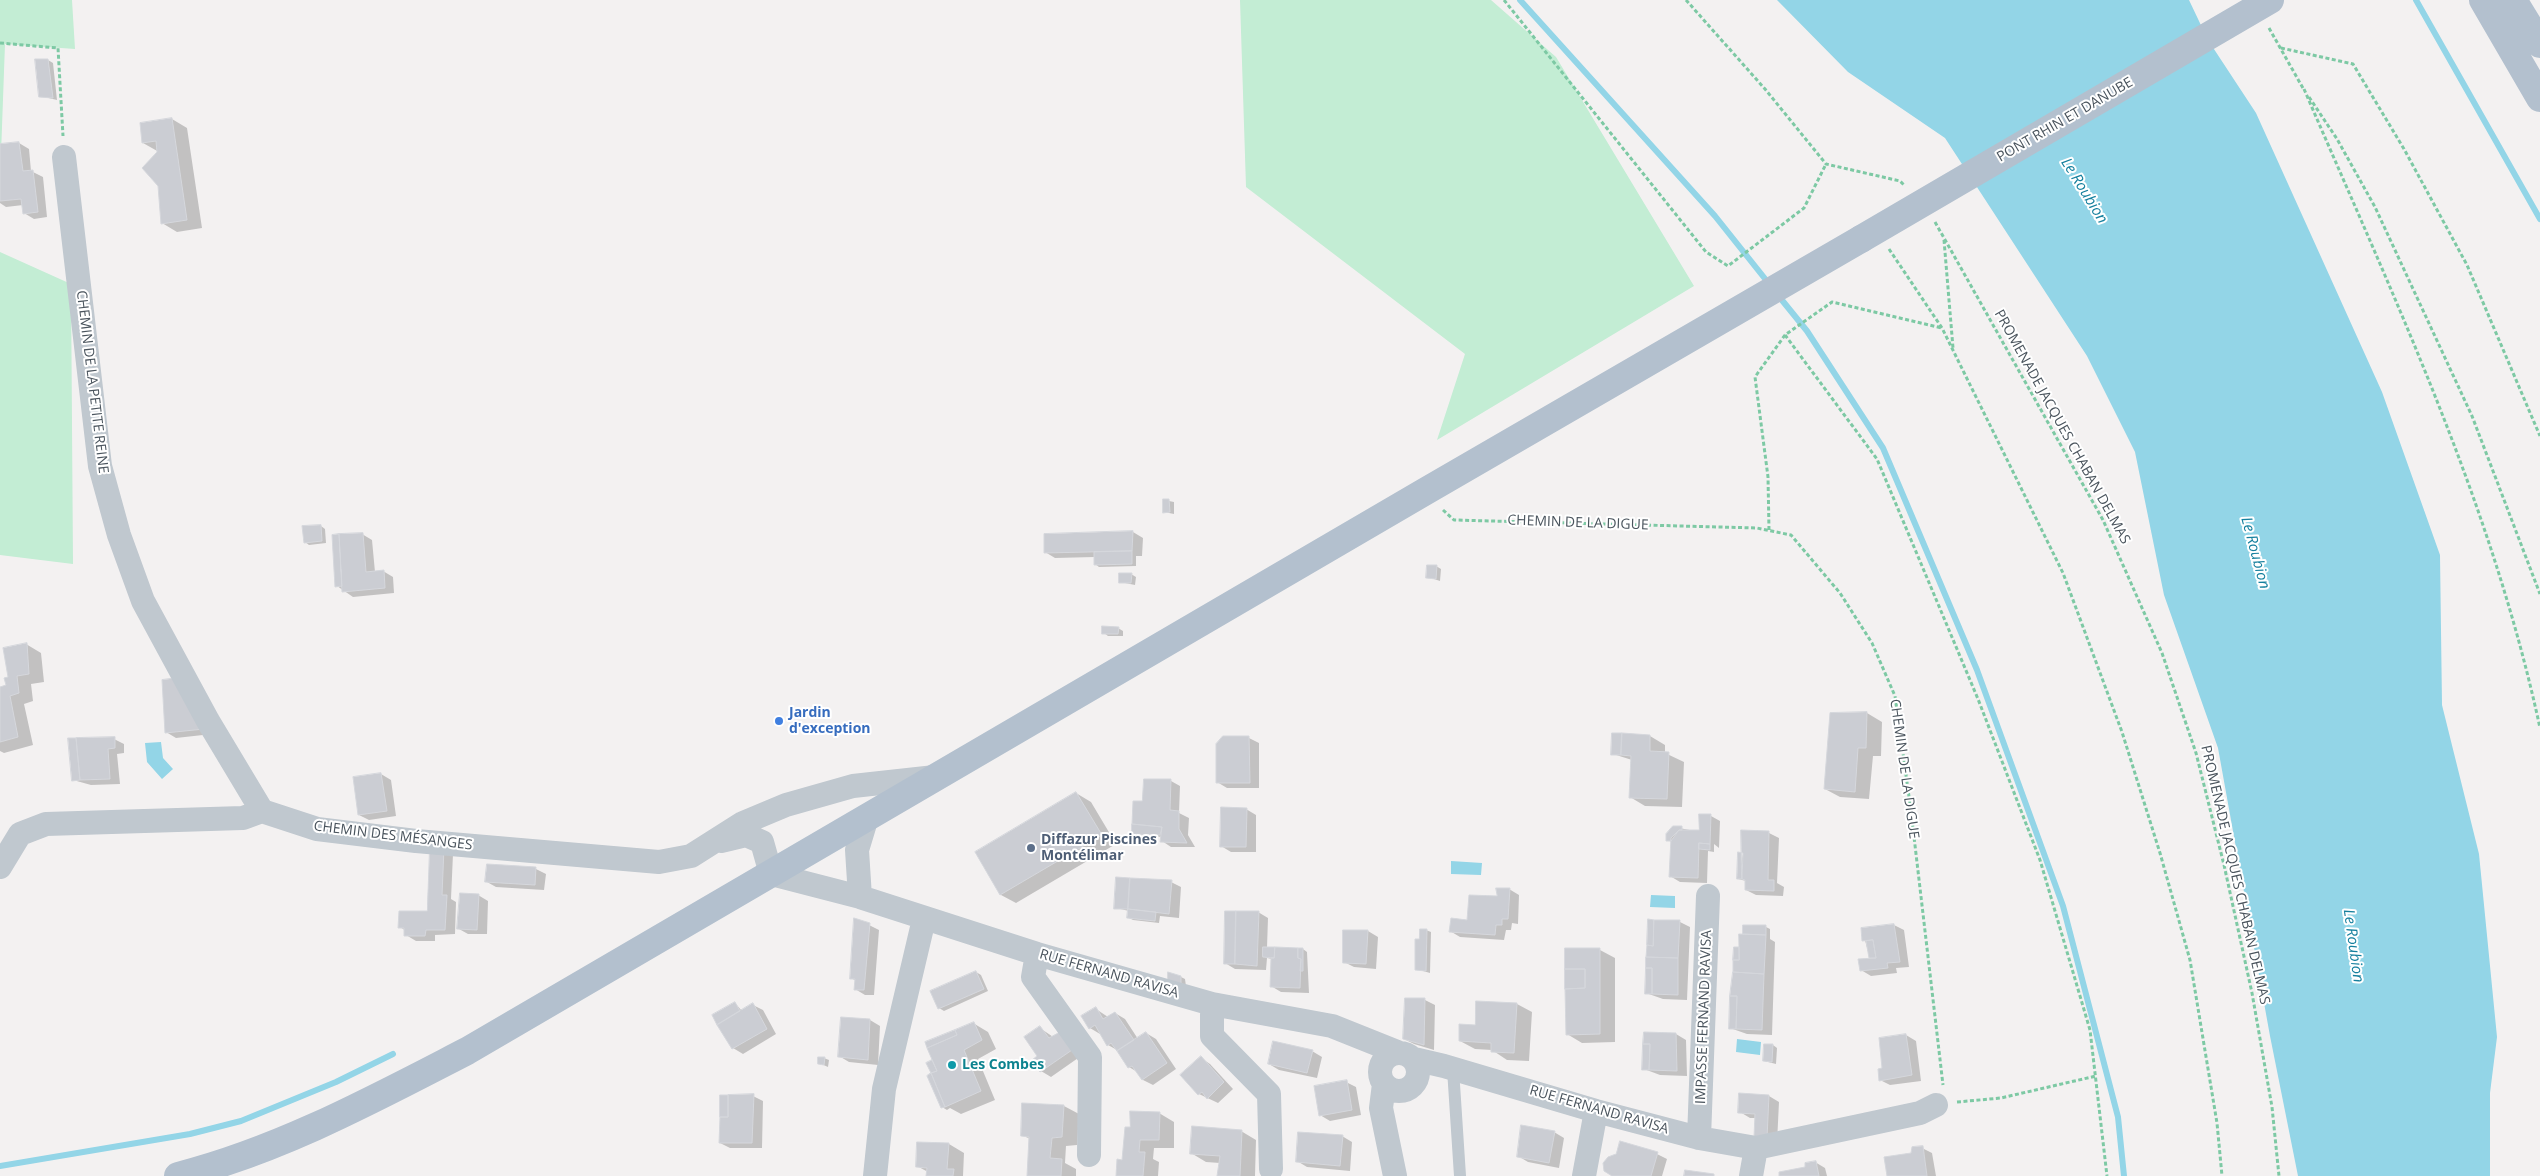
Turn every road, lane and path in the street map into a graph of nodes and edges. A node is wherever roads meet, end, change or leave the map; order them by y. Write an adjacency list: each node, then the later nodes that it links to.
1 (1504, 0): 12 (path)
2 (1686, 0): 12 (path)
3 (2483, 0): 10 (main road)
4 (2513, 0): 7 (main road)
5 (2268, 11): 8 (path); 15 (main road, PONT RHIN ET DANUBE, bridge)
6 (0, 43): 11 (path)
7 (2540, 44)
8 (2281, 48): 9 (path); 20 (path)
9 (2304, 89): 23 (path); 24 (path)
10 (2540, 98)
11 (64, 157): 26 (street, CHEMIN DE LA PETITE REINE)
12 (1826, 164): 13 (path)
13 (1900, 181)
14 (1934, 220): 16 (path, PROMENADE JACQUES CHABAN DELMAS)
15 (1869, 235): 17 (path); 21 (main road, PONT RHIN ET DANUBE)
16 (1943, 237): 19 (path); 53 (path, PROMENADE JACQUES CHABAN DELMAS)
17 (1942, 328): 18 (path); 19 (path)
18 (1785, 336): 22 (path); 38 (path)
19 (1953, 352): 52 (path)
20 (2540, 436)
21 (1426, 490): 22 (path, CHEMIN DE LA DIGUE); 25 (main road, PONT RHIN ET DANUBE)
22 (1769, 530): 39 (path, CHEMIN DE LA DIGUE)
23 (2540, 594)
24 (2540, 728)
25 (935, 777): 27 (main road, PONT RHIN ET DANUBE); 28 (street, CHEMIN DES MÉSANGES)
26 (262, 811): 28 (street, CHEMIN DES MÉSANGES); 29 (street)
27 (867, 817): 30 (main road, PONT RHIN ET DANUBE); 31 (street)
28 (714, 842): 30 (street, CHEMIN DES MÉSANGES)
29 (0, 867)
30 (771, 874): 31 (street, RUE FERNAND RAVISA); 45 (main road, PONT RHIN ET DANUBE)
31 (860, 896): 33 (street, RUE FERNAND RAVISA)
32 (1708, 896): 41 (street, IMPASSE FERNAND RAVISA)
33 (924, 919): 34 (street, RUE FERNAND RAVISA); 46 (street)
34 (1037, 954): 35 (street, RUE FERNAND RAVISA); 43 (street)
35 (1212, 1004): 37 (street, RUE FERNAND RAVISA); 44 (street)
36 (1448, 1067): 37 (street); 40 (street, RUE FERNAND RAVISA); 48 (lane)
37 (1399, 1072): 47 (street)
38 (2096, 1076): 39 (path); 51 (path)
39 (1936, 1104): 42 (street)
40 (1596, 1111): 41 (street, RUE FERNAND RAVISA); 49 (street)
41 (1699, 1138): 42 (street, RUE FERNAND RAVISA)
42 (1756, 1148): 50 (street)
43 (1089, 1155)
44 (1271, 1169)
45 (178, 1176)
46 (875, 1176)
47 (1396, 1176)
48 (1460, 1176)
49 (1584, 1176)
50 (1751, 1176)
51 (2107, 1176)
52 (2222, 1176)
53 (2279, 1176)

